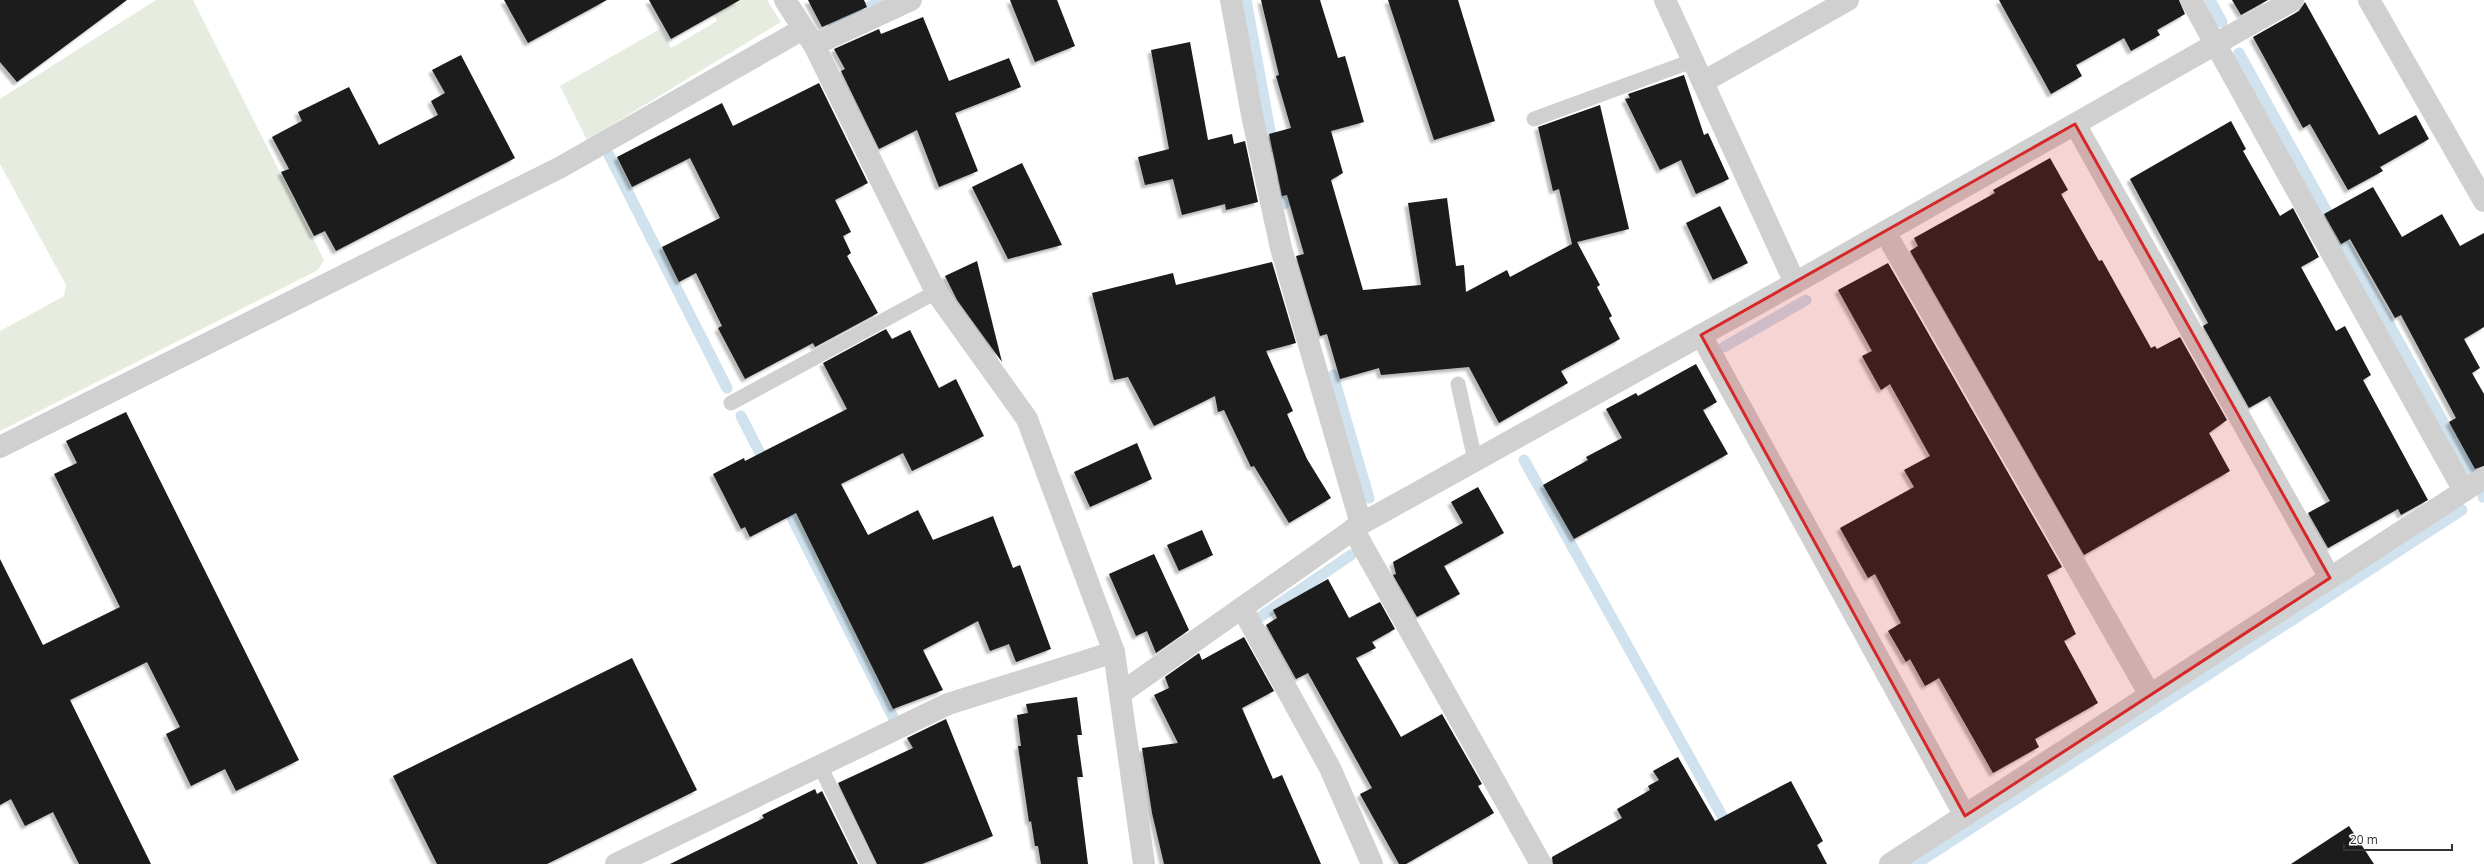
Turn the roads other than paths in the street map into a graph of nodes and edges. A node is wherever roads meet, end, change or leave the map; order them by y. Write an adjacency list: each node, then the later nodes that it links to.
1 (785, 0): 9 (street)
2 (911, 0): 9 (street)
3 (1231, 0): 26 (street)
4 (1665, 0): 11 (street)
5 (1848, 0): 12 (street)
6 (2191, 0): 10 (street)
7 (2293, 0): 10 (street)
8 (2369, 0): 15 (street)
9 (808, 37): 18 (street); 22 (street)
10 (2215, 44): 14 (street); 25 (street)
11 (1692, 61): 12 (street); 13 (lane)
12 (1703, 82): 17 (street)
13 (1534, 119)
14 (2075, 124): 16 (street); 27 (street)
15 (2484, 201)
16 (1885, 232): 17 (street); 31 (street)
17 (1795, 283): 19 (street)
18 (936, 292): 21 (lane); 29 (street)
19 (1701, 335): 23 (street); 33 (street)
20 (1458, 384): 23 (lane)
21 (731, 403)
22 (0, 447)
23 (1475, 460): 26 (street)
24 (2484, 478): 25 (street)
25 (2464, 491): 27 (street)
26 (1357, 526): 28 (street); 38 (street)
27 (2330, 578): 31 (street)
28 (1242, 608): 30 (street); 37 (street)
29 (1114, 652): 30 (street); 32 (street)
30 (1121, 693): 36 (street)
31 (2150, 695): 33 (street)
32 (820, 766): 34 (street); 35 (lane)
33 (1965, 816): 39 (street)
34 (616, 864)
35 (868, 864)
36 (1144, 864)
37 (1372, 864)
38 (1541, 864)
39 (1890, 864)

